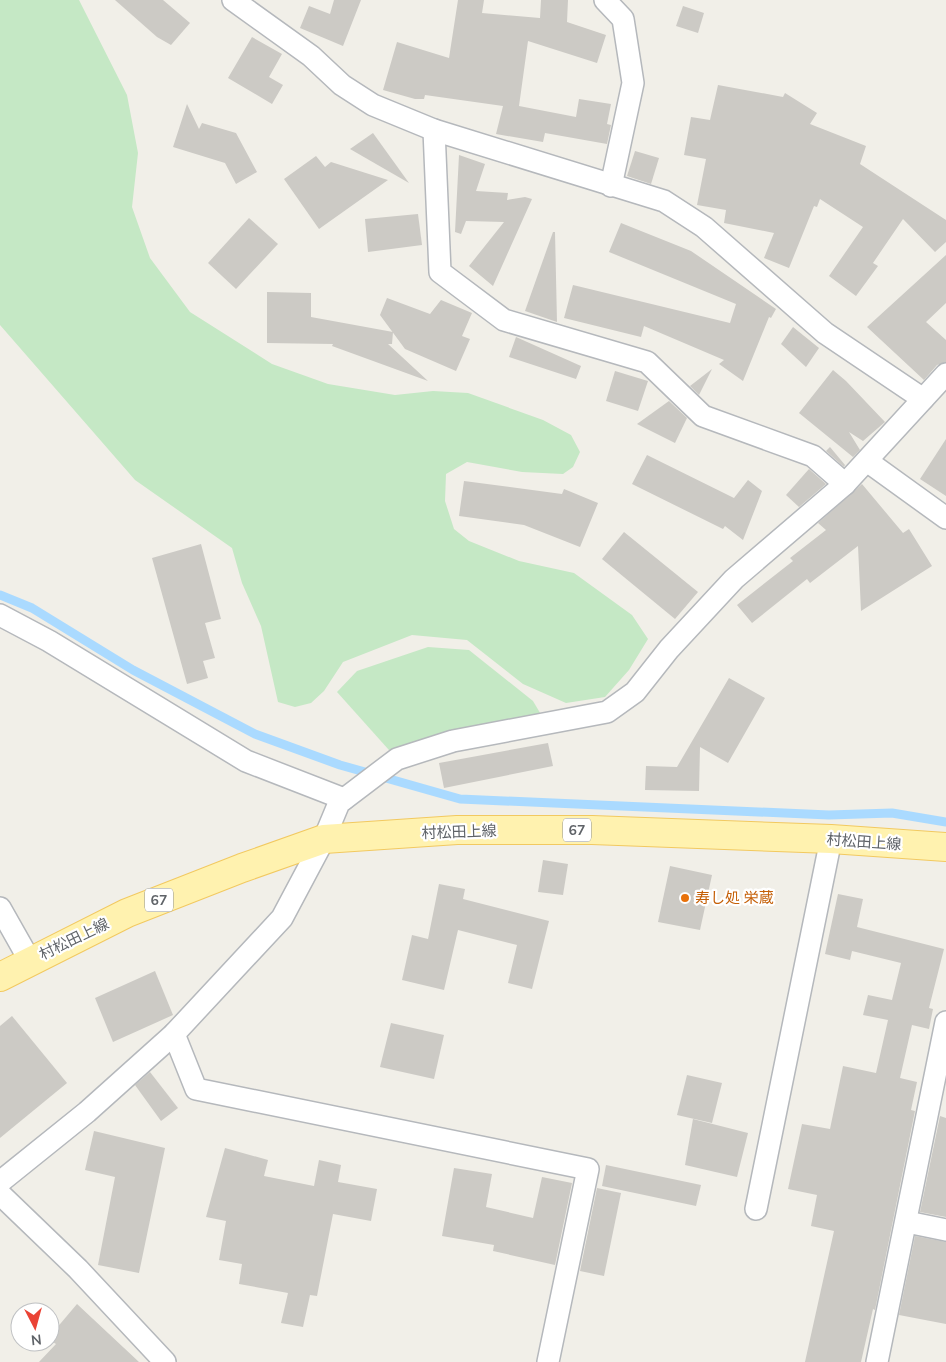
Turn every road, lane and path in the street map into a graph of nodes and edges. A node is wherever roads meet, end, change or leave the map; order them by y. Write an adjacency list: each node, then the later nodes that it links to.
1 (233, 0): 3 (street)
2 (606, 0): 4 (street)
3 (434, 130): 4 (street); 8 (street)
4 (611, 186): 6 (street)
5 (946, 374): 6 (street)
6 (923, 399): 7 (street)
7 (867, 461): 8 (street); 9 (street)
8 (844, 484): 11 (street)
9 (946, 518)
10 (0, 615): 11 (street)
11 (344, 799): 12 (street)
12 (324, 839): 13 (main road, 村松田上線 / 67); 16 (main road, 村松田上線 / 67); 19 (street)
13 (831, 839): 14 (main road, 村松田上線 / 67); 22 (street)
14 (946, 847)
15 (0, 908): 16 (street)
16 (30, 961): 17 (main road, 村松田上線 / 67)
17 (0, 977)
18 (946, 1022): 23 (street)
19 (174, 1034): 20 (street); 26 (street)
20 (0, 1182)
21 (0, 1194): 25 (street)
22 (756, 1209)
23 (907, 1222): 24 (street); 27 (street)
24 (946, 1230)
25 (165, 1362)
26 (548, 1362)
27 (877, 1362)

